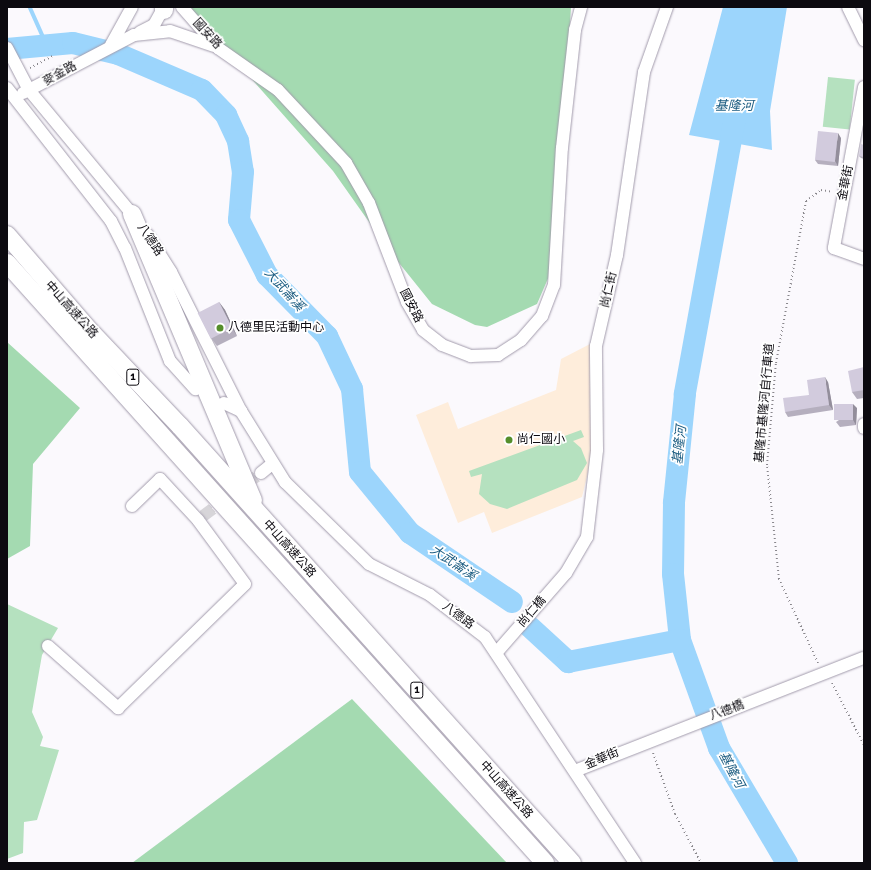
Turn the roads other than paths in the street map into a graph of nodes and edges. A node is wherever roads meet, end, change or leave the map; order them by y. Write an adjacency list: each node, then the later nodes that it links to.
1 (132, 7): 9 (street)
2 (182, 7): 11 (street, 國安路)
3 (581, 7): 11 (street, 國安路)
4 (667, 7): 30 (street, 尚仁街)
5 (848, 7): 8 (street)
6 (164, 8): 7 (street)
7 (134, 36): 9 (street, 麥金路); 11 (street, 麥金路)
8 (864, 40)
9 (112, 45): 13 (street, 麥金路)
10 (7, 48): 13 (street, 八德路)
11 (218, 48)
12 (864, 88): 17 (street, 金華街)
13 (29, 90): 14 (street, 麥金路); 15 (street, 八德路)
14 (9, 96): 20 (street, 八德路)
15 (132, 214): 22 (street, 八德路); 29 (highway)
16 (7, 235): 29 (highway, 中山高速公路 / 1)
17 (864, 259)
18 (7, 263): 25 (highway, 中山高速公路 / 1)
19 (7, 282): 25 (highway)
20 (195, 390)
21 (224, 403): 22 (street)
22 (241, 411): 26 (street, 八德路)
23 (864, 424): 24 (street)
24 (864, 428)
25 (166, 439): 36 (highway, 中山高速公路 / 1)
26 (272, 464): 27 (street); 32 (street, 八德路)
27 (261, 473)
28 (132, 506): 31 (street)
29 (261, 518): 37 (highway, 中山高速公路 / 1)
30 (566, 573): 32 (street, 尚仁橋)
31 (48, 646)
32 (497, 652): 35 (street, 八德路)
33 (864, 658): 34 (street, 八德橋)
34 (629, 748): 35 (street, 金華街)
35 (575, 770): 38 (street, 八德路)
36 (545, 863)
37 (572, 863)
38 (635, 863)

